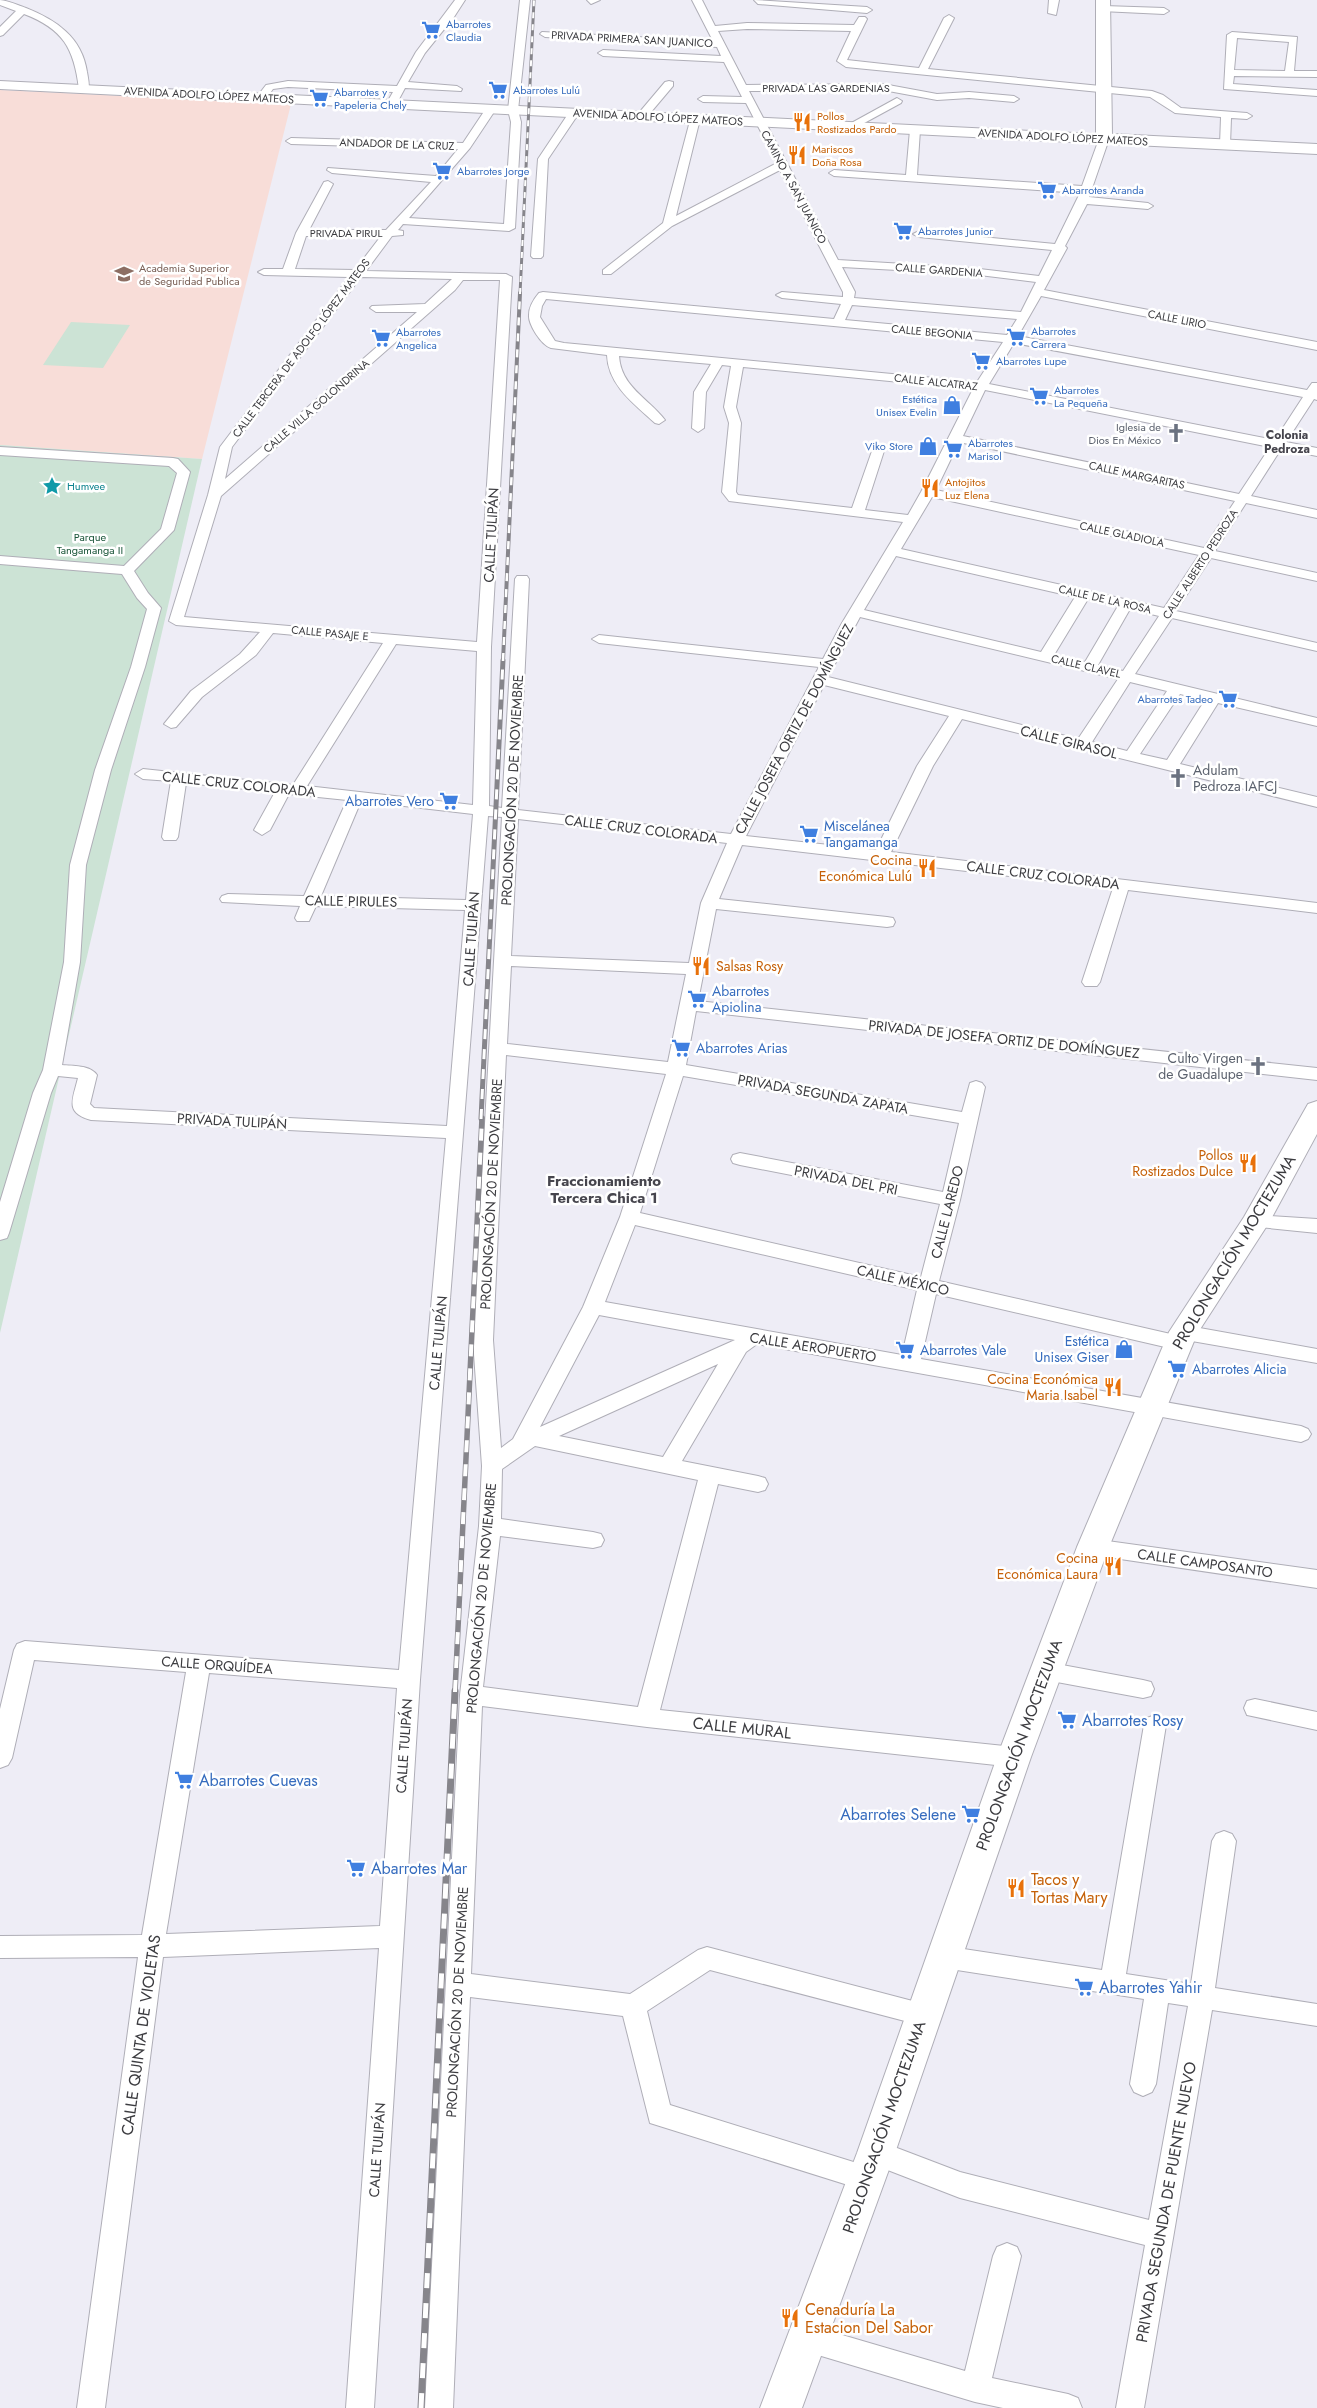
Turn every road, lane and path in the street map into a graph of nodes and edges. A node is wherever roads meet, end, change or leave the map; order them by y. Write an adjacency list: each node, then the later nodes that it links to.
1 (460, 0): 31 (street)
2 (524, 0): 45 (street)
3 (595, 0): 7 (street)
4 (696, 0): 17 (street, CAMINO A SAN JUANICO)
5 (872, 0): 12 (street)
6 (1054, 0): 14 (street)
7 (591, 1)
8 (758, 1): 12 (street)
9 (0, 2): 11 (street)
10 (1104, 5): 13 (street); 35 (street, CALLE JOSEFA ORTIZ DE DOMÍNGUEZ)
11 (22, 10): 18 (street); 33 (street)
12 (867, 10): 16 (street)
13 (1164, 11)
14 (1053, 13)
15 (949, 18): 23 (street)
16 (858, 28): 17 (street); 27 (street)
17 (711, 29): 20 (street, CAMINO A SAN JUANICO)
18 (0, 33)
19 (544, 34): 20 (street, PRIVADA PRIMERA SAN JUANICO)
20 (719, 44): 22 (street, CAMINO A SAN JUANICO)
21 (603, 53): 22 (street)
22 (727, 59): 32 (street, CAMINO A SAN JUANICO)
23 (922, 72): 27 (street); 28 (street)
24 (1229, 73): 25 (street); 25 (street); 36 (street)
25 (1289, 74): 26 (street)
26 (1317, 74)
27 (841, 75): 32 (street, PRIVADA LAS GARDENIAS); 37 (street, PRIVADA LAS GARDENIAS)
28 (974, 78): 35 (street); 37 (street)
29 (670, 84): 48 (street)
30 (0, 85): 33 (street, AVENIDA ADOLFO LÓPEZ MATEOS)
31 (401, 87): 34 (street); 38 (street); 43 (street)
32 (741, 88): 41 (street, CAMINO A SAN JUANICO)
33 (84, 89): 38 (street, AVENIDA ADOLFO LÓPEZ MATEOS)
34 (457, 89)
35 (1103, 89): 47 (street); 54 (street, CALLE JOSEFA ORTIZ DE DOMÍNGUEZ)
36 (1317, 93)
37 (969, 95): 40 (street, PRIVADA LAS GARDENIAS)
38 (261, 98): 43 (street, AVENIDA ADOLFO LÓPEZ MATEOS)
39 (703, 99): 41 (street)
40 (1014, 99)
41 (748, 100): 51 (street, CAMINO A SAN JUANICO)
42 (897, 101): 52 (street)
43 (391, 104): 44 (street, AVENIDA ADOLFO LÓPEZ MATEOS)
44 (491, 109): 45 (street, AVENIDA ADOLFO LÓPEZ MATEOS); 57 (street, CALLE TERCERA DE ADOLFO LÓPEZ MATEOS)
45 (513, 110): 46 (street, AVENIDA ADOLFO LÓPEZ MATEOS); 69 (street)
46 (574, 113): 48 (street, AVENIDA ADOLFO LÓPEZ MATEOS); 75 (street)
47 (1226, 114): 49 (street); 56 (street)
48 (642, 116): 50 (street, AVENIDA ADOLFO LÓPEZ MATEOS)
49 (1247, 116)
50 (695, 119): 51 (street, AVENIDA ADOLFO LÓPEZ MATEOS); 68 (street)
51 (759, 122): 52 (street, AVENIDA ADOLFO LÓPEZ MATEOS); 59 (street, CAMINO A SAN JUANICO)
52 (851, 126): 53 (street, AVENIDA ADOLFO LÓPEZ MATEOS)
53 (915, 130): 54 (street, AVENIDA ADOLFO LÓPEZ MATEOS); 62 (street)
54 (1104, 139): 56 (street, AVENIDA ADOLFO LÓPEZ MATEOS); 65 (street, CALLE JOSEFA ORTIZ DE DOMÍNGUEZ)
55 (291, 141): 57 (street, ANDADOR DE LA CRUZ)
56 (1225, 145): 58 (street, AVENIDA ADOLFO LÓPEZ MATEOS)
57 (466, 146): 63 (street, CALLE TERCERA DE ADOLFO LÓPEZ MATEOS)
58 (1317, 149)
59 (781, 165): 68 (street); 76 (street, CAMINO A SAN JUANICO)
60 (332, 170): 63 (street)
61 (834, 173): 62 (street)
62 (911, 178): 65 (street)
63 (439, 179): 67 (street, CALLE TERCERA DE ADOLFO LÓPEZ MATEOS)
64 (328, 184): 70 (street, PRIVADA PIRUL)
65 (1086, 195): 66 (street); 74 (street, CALLE JOSEFA ORTIZ DE DOMÍNGUEZ)
66 (1148, 206)
67 (401, 221): 69 (street); 71 (street, CALLE TERCERA DE ADOLFO LÓPEZ MATEOS)
68 (668, 224): 79 (street)
69 (509, 228)
70 (302, 233): 71 (street, PRIVADA PIRUL); 78 (street, PRIVADA PIRUL)
71 (389, 233): 73 (street); 80 (street, CALLE TERCERA DE ADOLFO LÓPEZ MATEOS)
72 (919, 234): 74 (street)
73 (440, 235)
74 (1061, 248): 82 (street, CALLE JOSEFA ORTIZ DE DOMÍNGUEZ)
75 (537, 256)
76 (834, 263): 82 (street, CALLE GARDENIA); 84 (street, CAMINO A SAN JUANICO)
77 (264, 272): 78 (street)
78 (288, 272): 80 (street)
79 (607, 272)
80 (358, 274): 81 (street); 105 (street, CALLE TERCERA DE ADOLFO LÓPEZ MATEOS)
81 (460, 276): 86 (street, CALLE VILLA GOLONDRINA); 124 (street, CALLE TULIPÁN)
82 (1041, 286): 87 (street, CALLE JOSEFA ORTIZ DE DOMÍNGUEZ); 91 (street, CALLE LIRIO)
83 (782, 295): 84 (street)
84 (848, 300): 87 (street); 88 (street)
85 (376, 308): 86 (street)
86 (427, 308): 105 (street, CALLE VILLA GOLONDRINA)
87 (1025, 316): 89 (street, CALLE JOSEFA ORTIZ DE DOMÍNGUEZ)
88 (838, 323): 89 (street, CALLE BEGONIA); 90 (street, CALLE BEGONIA)
89 (1013, 339): 95 (street, CALLE JOSEFA ORTIZ DE DOMÍNGUEZ); 96 (street, CALLE BEGONIA)
90 (551, 344): 92 (street, CALLE ALCATRAZ)
91 (1317, 346)
92 (613, 351): 93 (street, CALLE ALCATRAZ); 97 (street)
93 (720, 361): 94 (street, CALLE ALCATRAZ); 98 (street)
94 (738, 363): 95 (street, CALLE ALCATRAZ); 107 (street)
95 (981, 386): 99 (street, CALLE JOSEFA ORTIZ DE DOMÍNGUEZ); 100 (street, CALLE ALCATRAZ)
96 (1315, 391): 100 (street, CALLE ALBERTO PEDROZA)
97 (659, 420)
98 (698, 428)
99 (956, 438): 104 (street, CALLE JOSEFA ORTIZ DE DOMÍNGUEZ); 106 (street, CALLE MARGARITAS)
100 (1278, 444): 103 (street, CALLE ALCATRAZ); 106 (street, CALLE ALBERTO PEDROZA)
101 (0, 451): 113 (street)
102 (878, 451): 107 (street)
103 (1317, 452)
104 (928, 492): 109 (street, CALLE JOSEFA ORTIZ DE DOMÍNGUEZ); 111 (street, CALLE GLADIOLA)
105 (215, 496): 120 (street, CALLE TERCERA DE ADOLFO LÓPEZ MATEOS)
106 (1243, 498): 108 (street, CALLE MARGARITAS); 111 (street, CALLE ALBERTO PEDROZA)
107 (857, 513): 109 (street)
108 (1317, 514)
109 (911, 520): 110 (street, CALLE JOSEFA ORTIZ DE DOMÍNGUEZ)
110 (892, 551): 116 (street, CALLE DE LA ROSA); 118 (street, CALLE JOSEFA ORTIZ DE DOMÍNGUEZ)
111 (1207, 553): 114 (street, CALLE GLADIOLA); 119 (street, CALLE ALBERTO PEDROZA)
112 (0, 560): 113 (street)
113 (127, 570): 164 (street)
114 (1317, 577)
115 (522, 579): 145 (street, PROLONGACIÓN 20 DE NOVIEMBRE)
116 (1084, 594): 117 (street, CALLE DE LA ROSA); 126 (street)
117 (1126, 604): 119 (street, CALLE DE LA ROSA); 128 (street)
118 (856, 612): 126 (street, CALLE CLAVEL); 127 (street, CALLE JOSEFA ORTIZ DE DOMÍNGUEZ)
119 (1168, 613): 125 (street, CALLE DE LA ROSA); 129 (street, CALLE ALBERTO PEDROZA)
120 (176, 621): 121 (street, CALLE PASAJE E)
121 (269, 628): 122 (street, CALLE PASAJE E); 135 (street)
122 (393, 638): 124 (street, CALLE PASAJE E); 141 (street)
123 (599, 639): 127 (street)
124 (484, 647): 144 (street, CALLE TULIPÁN)
125 (1317, 647)
126 (1045, 657): 128 (street, CALLE CLAVEL)
127 (829, 664): 130 (street, CALLE JOSEFA ORTIZ DE DOMÍNGUEZ)
128 (1090, 667): 129 (street, CALLE CLAVEL)
129 (1127, 676): 131 (street, CALLE CLAVEL); 136 (street, CALLE ALBERTO PEDROZA)
130 (821, 680): 133 (street, CALLE GIRASOL); 148 (street, CALLE JOSEFA ORTIZ DE DOMÍNGUEZ)
131 (1176, 688): 132 (street, CALLE CLAVEL); 137 (street)
132 (1214, 697): 134 (street, CALLE CLAVEL); 138 (street)
133 (958, 714): 136 (street, CALLE GIRASOL); 149 (street)
134 (1317, 722)
135 (171, 724)
136 (1082, 745): 137 (street, CALLE GIRASOL)
137 (1130, 757): 138 (street, CALLE GIRASOL)
138 (1170, 766): 143 (street, CALLE GIRASOL)
139 (144, 774): 140 (street, CALLE CRUZ COLORADA)
140 (178, 778): 141 (street, CALLE CRUZ COLORADA); 147 (street)
141 (291, 789): 142 (street, CALLE CRUZ COLORADA); 146 (street)
142 (356, 796): 144 (street, CALLE CRUZ COLORADA); 152 (street)
143 (1317, 802)
144 (481, 811): 145 (street, CALLE CRUZ COLORADA); 154 (street, CALLE TULIPÁN)
145 (511, 814): 148 (street, CALLE CRUZ COLORADA); 158 (street, PROLONGACIÓN 20 DE NOVIEMBRE)
146 (262, 830)
147 (170, 837)
148 (736, 840): 149 (street, CALLE CRUZ COLORADA); 153 (street, CALLE JOSEFA ORTIZ DE DOMÍNGUEZ)
149 (881, 856): 150 (street, CALLE CRUZ COLORADA)
150 (1122, 884): 155 (street, CALLE CRUZ COLORADA); 160 (street)
151 (228, 899): 152 (street, CALLE PIRULES)
152 (310, 900): 154 (street, CALLE PIRULES); 156 (street)
153 (709, 904): 157 (street); 159 (street, CALLE JOSEFA ORTIZ DE DOMÍNGUEZ)
154 (474, 905): 169 (street, CALLE TULIPÁN)
155 (1317, 908)
156 (303, 918)
157 (887, 922)
158 (504, 961): 159 (street); 162 (street, PROLONGACIÓN 20 DE NOVIEMBRE)
159 (697, 968): 161 (street, CALLE JOSEFA ORTIZ DE DOMÍNGUEZ)
160 (1091, 982)
161 (690, 1005): 163 (street, CALLE JOSEFA ORTIZ DE DOMÍNGUEZ); 165 (street, PRIVADA DE JOSEFA ORTIZ DE DOMÍNGUEZ)
162 (499, 1049): 163 (street, PRIVADA SEGUNDA ZAPATA); 185 (street, PROLONGACIÓN 20 DE NOVIEMBRE)
163 (676, 1069): 167 (street, PRIVADA SEGUNDA ZAPATA); 172 (street, CALLE JOSEFA ORTIZ DE DOMÍNGUEZ)
164 (52, 1070): 169 (street, PRIVADA TULIPÁN); 175 (street)
165 (1317, 1074)
166 (976, 1087): 167 (street, CALLE LAREDO)
167 (969, 1119): 171 (street, CALLE LAREDO)
168 (1312, 1129): 173 (street, PROLONGACIÓN MOCTEZUMA)
169 (456, 1132): 196 (street, CALLE TULIPÁN)
170 (740, 1159): 171 (street, PRIVADA DEL PRI)
171 (951, 1200): 176 (street, CALLE LAREDO)
172 (629, 1217): 176 (street, CALLE MÉXICO); 177 (street, CALLE JOSEFA ORTIZ DE DOMÍNGUEZ)
173 (1256, 1221): 174 (street); 178 (street, PROLONGACIÓN MOCTEZUMA)
174 (1317, 1226)
175 (0, 1234)
176 (928, 1286): 178 (street, CALLE MÉXICO); 181 (street, CALLE LAREDO)
177 (593, 1307): 179 (street, CALLE AEROPUERTO); 184 (street, CALLE JOSEFA ORTIZ DE DOMÍNGUEZ)
178 (1180, 1338): 180 (street, CALLE MÉXICO); 182 (street, PROLONGACIÓN MOCTEZUMA)
179 (745, 1342): 181 (street, CALLE AEROPUERTO); 184 (street); 186 (street)
180 (1317, 1356)
181 (910, 1363): 182 (street, CALLE AEROPUERTO)
182 (1151, 1407): 183 (street); 191 (street, PROLONGACIÓN MOCTEZUMA)
183 (1301, 1434)
184 (526, 1441): 185 (street, CALLE JOSEFA ORTIZ DE DOMÍNGUEZ); 186 (street)
185 (492, 1466): 189 (street, PROLONGACIÓN 20 DE NOVIEMBRE)
186 (668, 1466): 187 (street)
187 (710, 1475): 188 (street); 200 (street)
188 (758, 1484)
189 (490, 1526): 190 (street); 198 (street, PROLONGACIÓN 20 DE NOVIEMBRE)
190 (593, 1540)
191 (1093, 1547): 192 (street, CALLE CAMPOSANTO); 195 (street, PROLONGACIÓN MOCTEZUMA)
192 (1317, 1579)
193 (25, 1650): 194 (street, CALLE ORQUÍDEA); 204 (street)
194 (199, 1664): 196 (street, CALLE ORQUÍDEA); 207 (street, CALLE QUINTA DE VIOLETAS)
195 (1046, 1671): 197 (street); 203 (street, PROLONGACIÓN MOCTEZUMA)
196 (409, 1680): 206 (street, CALLE TULIPÁN)
197 (1143, 1689)
198 (471, 1695): 200 (street, CALLE MURAL); 211 (street, PROLONGACIÓN 20 DE NOVIEMBRE)
199 (1255, 1708): 201 (street)
200 (647, 1718): 203 (street, CALLE MURAL)
201 (1317, 1721)
202 (1156, 1725): 210 (street)
203 (1014, 1757): 209 (street, PROLONGACIÓN MOCTEZUMA)
204 (0, 1758)
205 (1224, 1841): 213 (street, PRIVADA SEGUNDA DE PUENTE NUEVO)
206 (391, 1937): 207 (street); 224 (street, CALLE TULIPÁN)
207 (152, 1946): 208 (street); 223 (street, CALLE QUINTA DE VIOLETAS)
208 (0, 1947)
209 (944, 1957): 210 (street); 215 (street, PROLONGACIÓN MOCTEZUMA)
210 (1112, 1982): 212 (street)
211 (458, 1984): 214 (street); 225 (street, PROLONGACIÓN 20 DE NOVIEMBRE)
212 (1158, 1989): 213 (street); 217 (street)
213 (1202, 1995): 216 (street); 219 (street, PRIVADA SEGUNDA DE PUENTE NUEVO)
214 (633, 2006): 215 (street); 218 (street)
215 (924, 2014): 218 (street, PROLONGACIÓN MOCTEZUMA)
216 (1317, 2015)
217 (1143, 2084)
218 (871, 2165): 219 (street); 221 (street, PROLONGACIÓN MOCTEZUMA)
219 (1161, 2236): 228 (street, PRIVADA SEGUNDA DE PUENTE NUEVO)
220 (1008, 2256): 222 (street)
221 (808, 2340): 222 (street); 226 (street, PROLONGACIÓN MOCTEZUMA)
222 (975, 2388): 227 (street)
223 (91, 2408)
224 (360, 2408)
225 (439, 2408)
226 (781, 2408)
227 (1068, 2408)
228 (1130, 2408)

